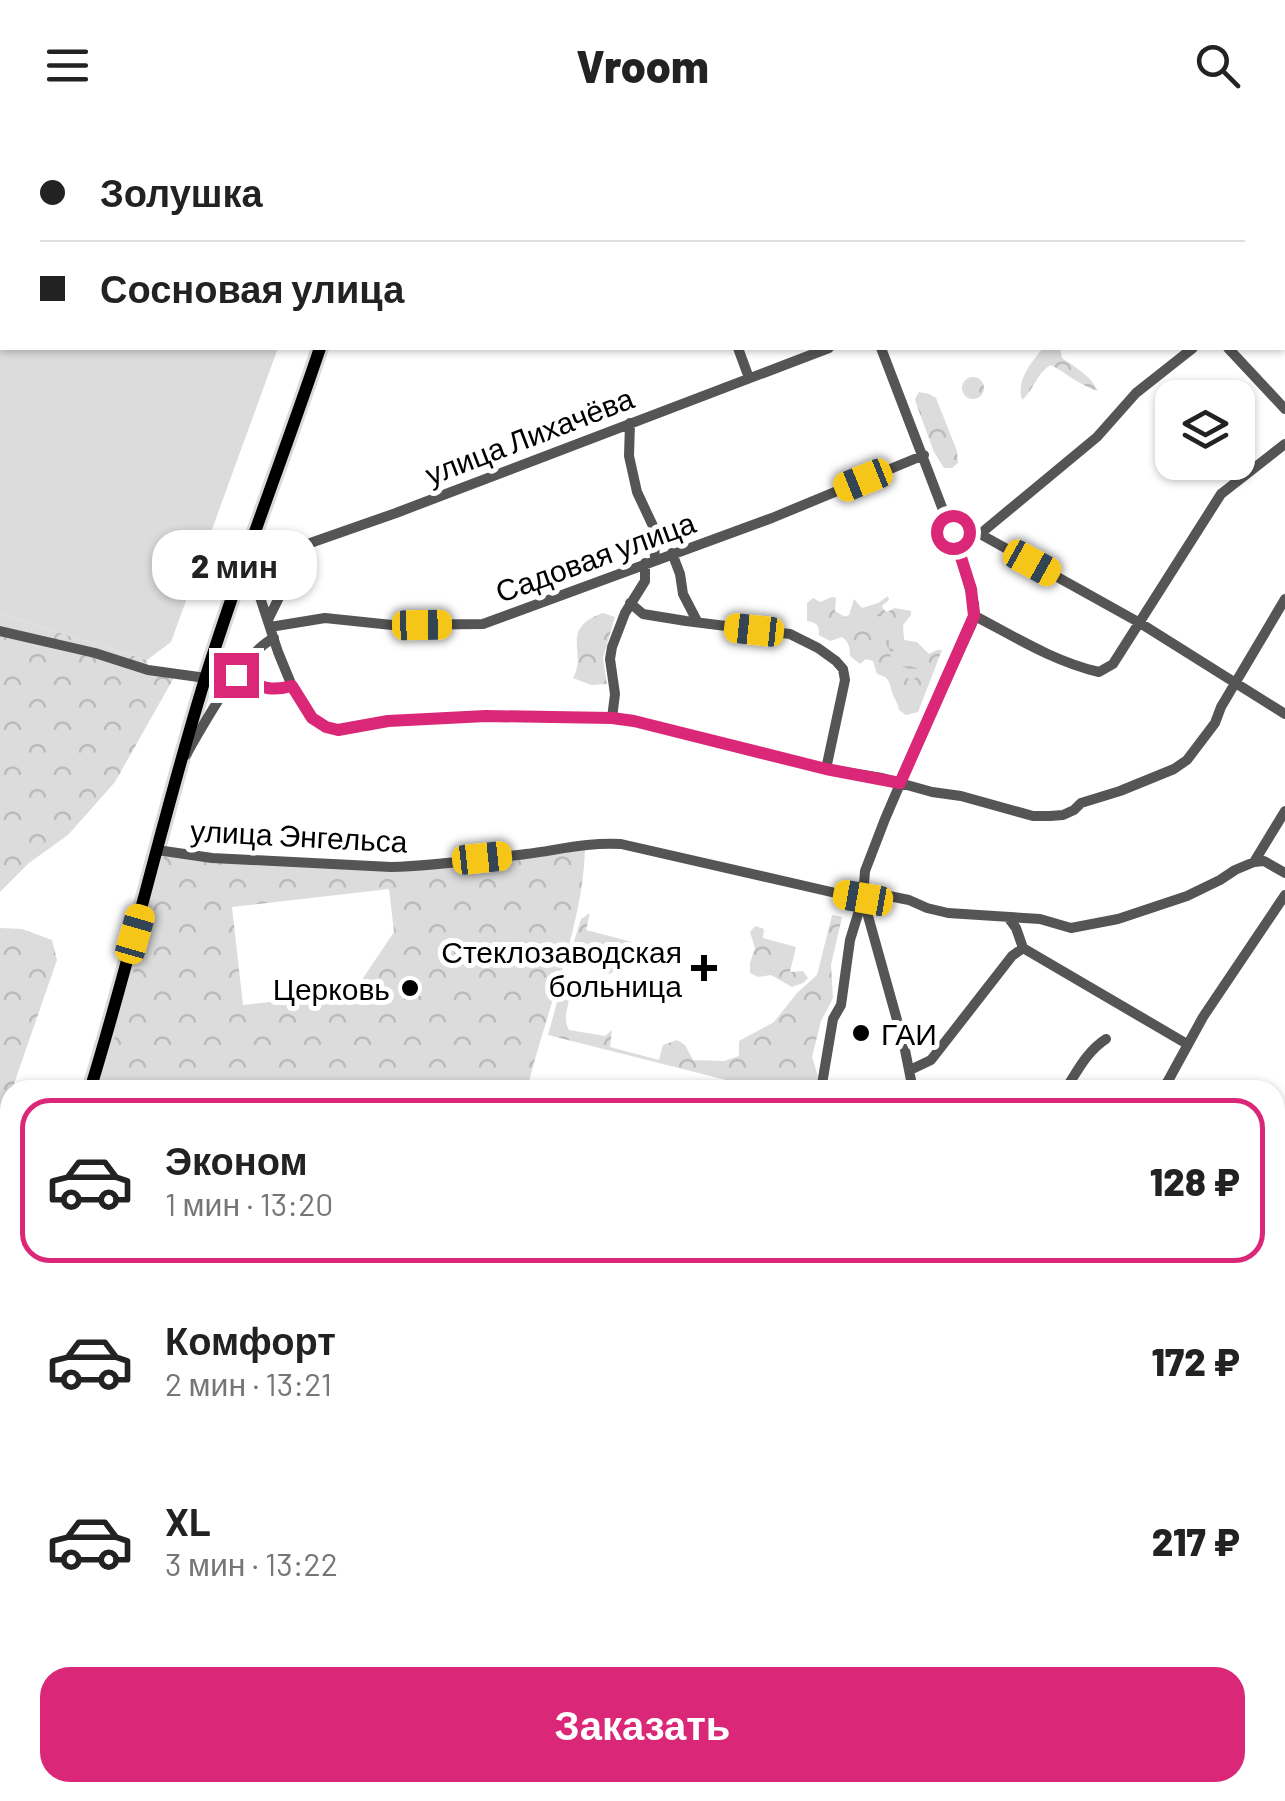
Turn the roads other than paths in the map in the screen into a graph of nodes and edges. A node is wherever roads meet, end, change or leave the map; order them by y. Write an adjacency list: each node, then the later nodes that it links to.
1 (319, 350): 16 (main road)
2 (739, 350): 7 (street)
3 (824, 350): 7 (street, улица Лихачёва)
4 (882, 350): 11 (street)
5 (1190, 350): 13 (street)
6 (1230, 350): 8 (street)
7 (749, 378): 9 (street, улица Лихачёва)
8 (1285, 409)
9 (630, 423): 14 (street, улица Лихачёва); 17 (street)
10 (1285, 444): 22 (street)
11 (924, 455): 12 (street); 15 (street, Садовая улица)
12 (953, 532): 13 (street); 20 (street)
13 (980, 534): 22 (street)
14 (296, 548): 16 (street, улица Лихачёва); 23 (street)
15 (672, 554): 17 (street, Садовая улица); 21 (street)
16 (246, 562): 23 (street); 25 (main road)
17 (650, 562): 19 (street); 23 (street, Садовая улица)
18 (1285, 598): 27 (street)
19 (630, 603): 21 (street); 30 (street)
20 (974, 616): 22 (street); 33 (street)
21 (697, 621): 32 (street)
22 (1140, 623): 27 (street)
23 (271, 628): 26 (street); 28 (street)
24 (0, 631): 25 (street)
25 (207, 673): 26 (street); 31 (main road)
26 (236, 675): 28 (street); 31 (street)
27 (1236, 684): 29 (street); 33 (street)
28 (292, 686): 30 (street)
29 (1285, 714)
30 (612, 718): 32 (street)
31 (178, 769): 35 (main road)
32 (826, 769): 33 (street)
33 (900, 783): 39 (street)
34 (1285, 811): 36 (street)
35 (157, 850): 39 (street, улица Энгельса); 45 (main road)
36 (1254, 862): 37 (street); 40 (street, улица Энгельса)
37 (1285, 873)
38 (1285, 895): 43 (street)
39 (863, 898): 40 (street, улица Энгельса); 44 (street); 46 (street)
40 (1008, 917): 41 (street)
41 (1024, 948): 43 (street); 44 (street)
42 (1106, 1040): 48 (street)
43 (1186, 1044): 49 (street)
44 (910, 1070): 47 (street)
45 (93, 1080)
46 (823, 1080)
47 (912, 1080)
48 (1071, 1080)
49 (1168, 1080)

